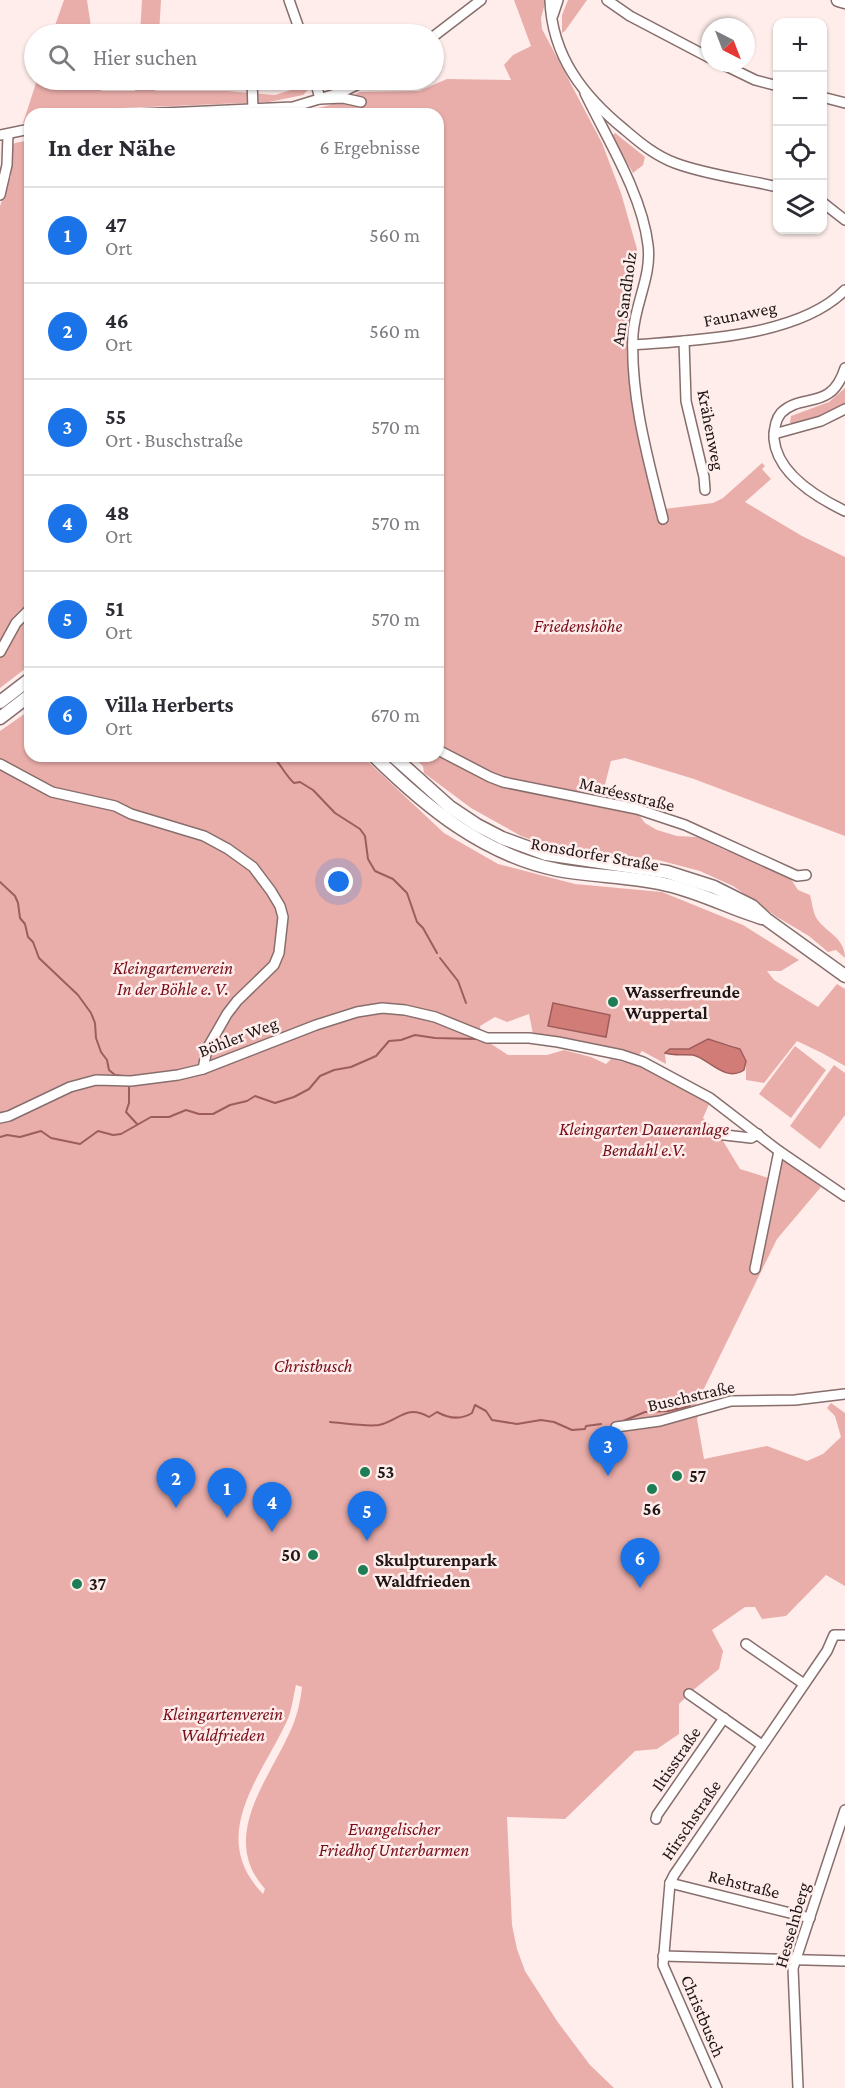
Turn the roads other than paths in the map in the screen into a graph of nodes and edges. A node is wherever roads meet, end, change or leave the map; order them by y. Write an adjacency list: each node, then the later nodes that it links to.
1 (289, 0): 9 (street)
2 (482, 0): 10 (street)
3 (550, 0): 8 (street)
4 (558, 0): 8 (street)
5 (607, 0): 11 (street)
6 (838, 0): 7 (main road)
7 (845, 2)
8 (551, 20): 17 (street)
9 (297, 24)
10 (444, 28)
11 (701, 53)
12 (737, 72): 13 (street)
13 (773, 85)
14 (252, 90): 22 (street)
15 (318, 90): 19 (street)
16 (342, 90): 19 (street)
17 (585, 93): 26 (street); 32 (street, Am Sandholz)
18 (827, 98): 21 (street)
19 (320, 99): 20 (street); 23 (street)
20 (360, 102)
21 (845, 103)
22 (253, 108)
23 (280, 108)
24 (24, 130): 25 (street)
25 (4, 134): 27 (street)
26 (773, 186)
27 (0, 195)
28 (827, 206): 29 (street)
29 (845, 220)
30 (845, 290): 31 (street, Faunaweg)
31 (684, 341): 32 (street, Faunaweg); 36 (street, Krähenweg)
32 (633, 345): 38 (street, Am Sandholz)
33 (845, 368): 35 (street)
34 (845, 409): 35 (street)
35 (774, 434): 37 (street)
36 (705, 490)
37 (845, 511)
38 (663, 519)
39 (24, 615): 40 (street)
40 (0, 652)
41 (24, 684): 43 (main road)
42 (24, 700): 44 (main road)
43 (0, 702)
44 (0, 718)
45 (444, 753): 49 (street, Maréesstraße)
46 (380, 762): 50 (main road, Ronsdorfer Straße)
47 (400, 762): 50 (main road, Ronsdorfer Straße)
48 (0, 764): 52 (street)
49 (806, 874)
50 (766, 919): 51 (main road, Ronsdorfer Straße)
51 (845, 976)
52 (203, 1069): 53 (street, Böhler Weg); 55 (street, Böhler Weg)
53 (0, 1118)
54 (716, 1134): 55 (street)
55 (759, 1134): 56 (street)
56 (779, 1151): 57 (street); 58 (street)
57 (845, 1196)
58 (755, 1269)
59 (845, 1394): 60 (street, Buschstraße)
60 (616, 1427)
61 (845, 1635): 63 (street, Hirschstraße)
62 (746, 1644): 63 (street)
63 (804, 1684): 66 (street, Hirschstraße)
64 (689, 1694): 65 (street)
65 (724, 1718): 66 (street); 68 (street, Iltisstraße)
66 (762, 1745): 69 (street, Hirschstraße)
67 (845, 1813): 70 (street, Hesselnberg)
68 (656, 1819)
69 (670, 1883): 70 (street, Rehstraße); 71 (street, Hirschstraße)
70 (810, 1918): 72 (street, Hesselnberg)
71 (663, 1956): 72 (street); 74 (street, Christbusch)
72 (796, 1960): 73 (street); 75 (street, Hesselnberg)
73 (845, 1961)
74 (717, 2088)
75 (798, 2088)

